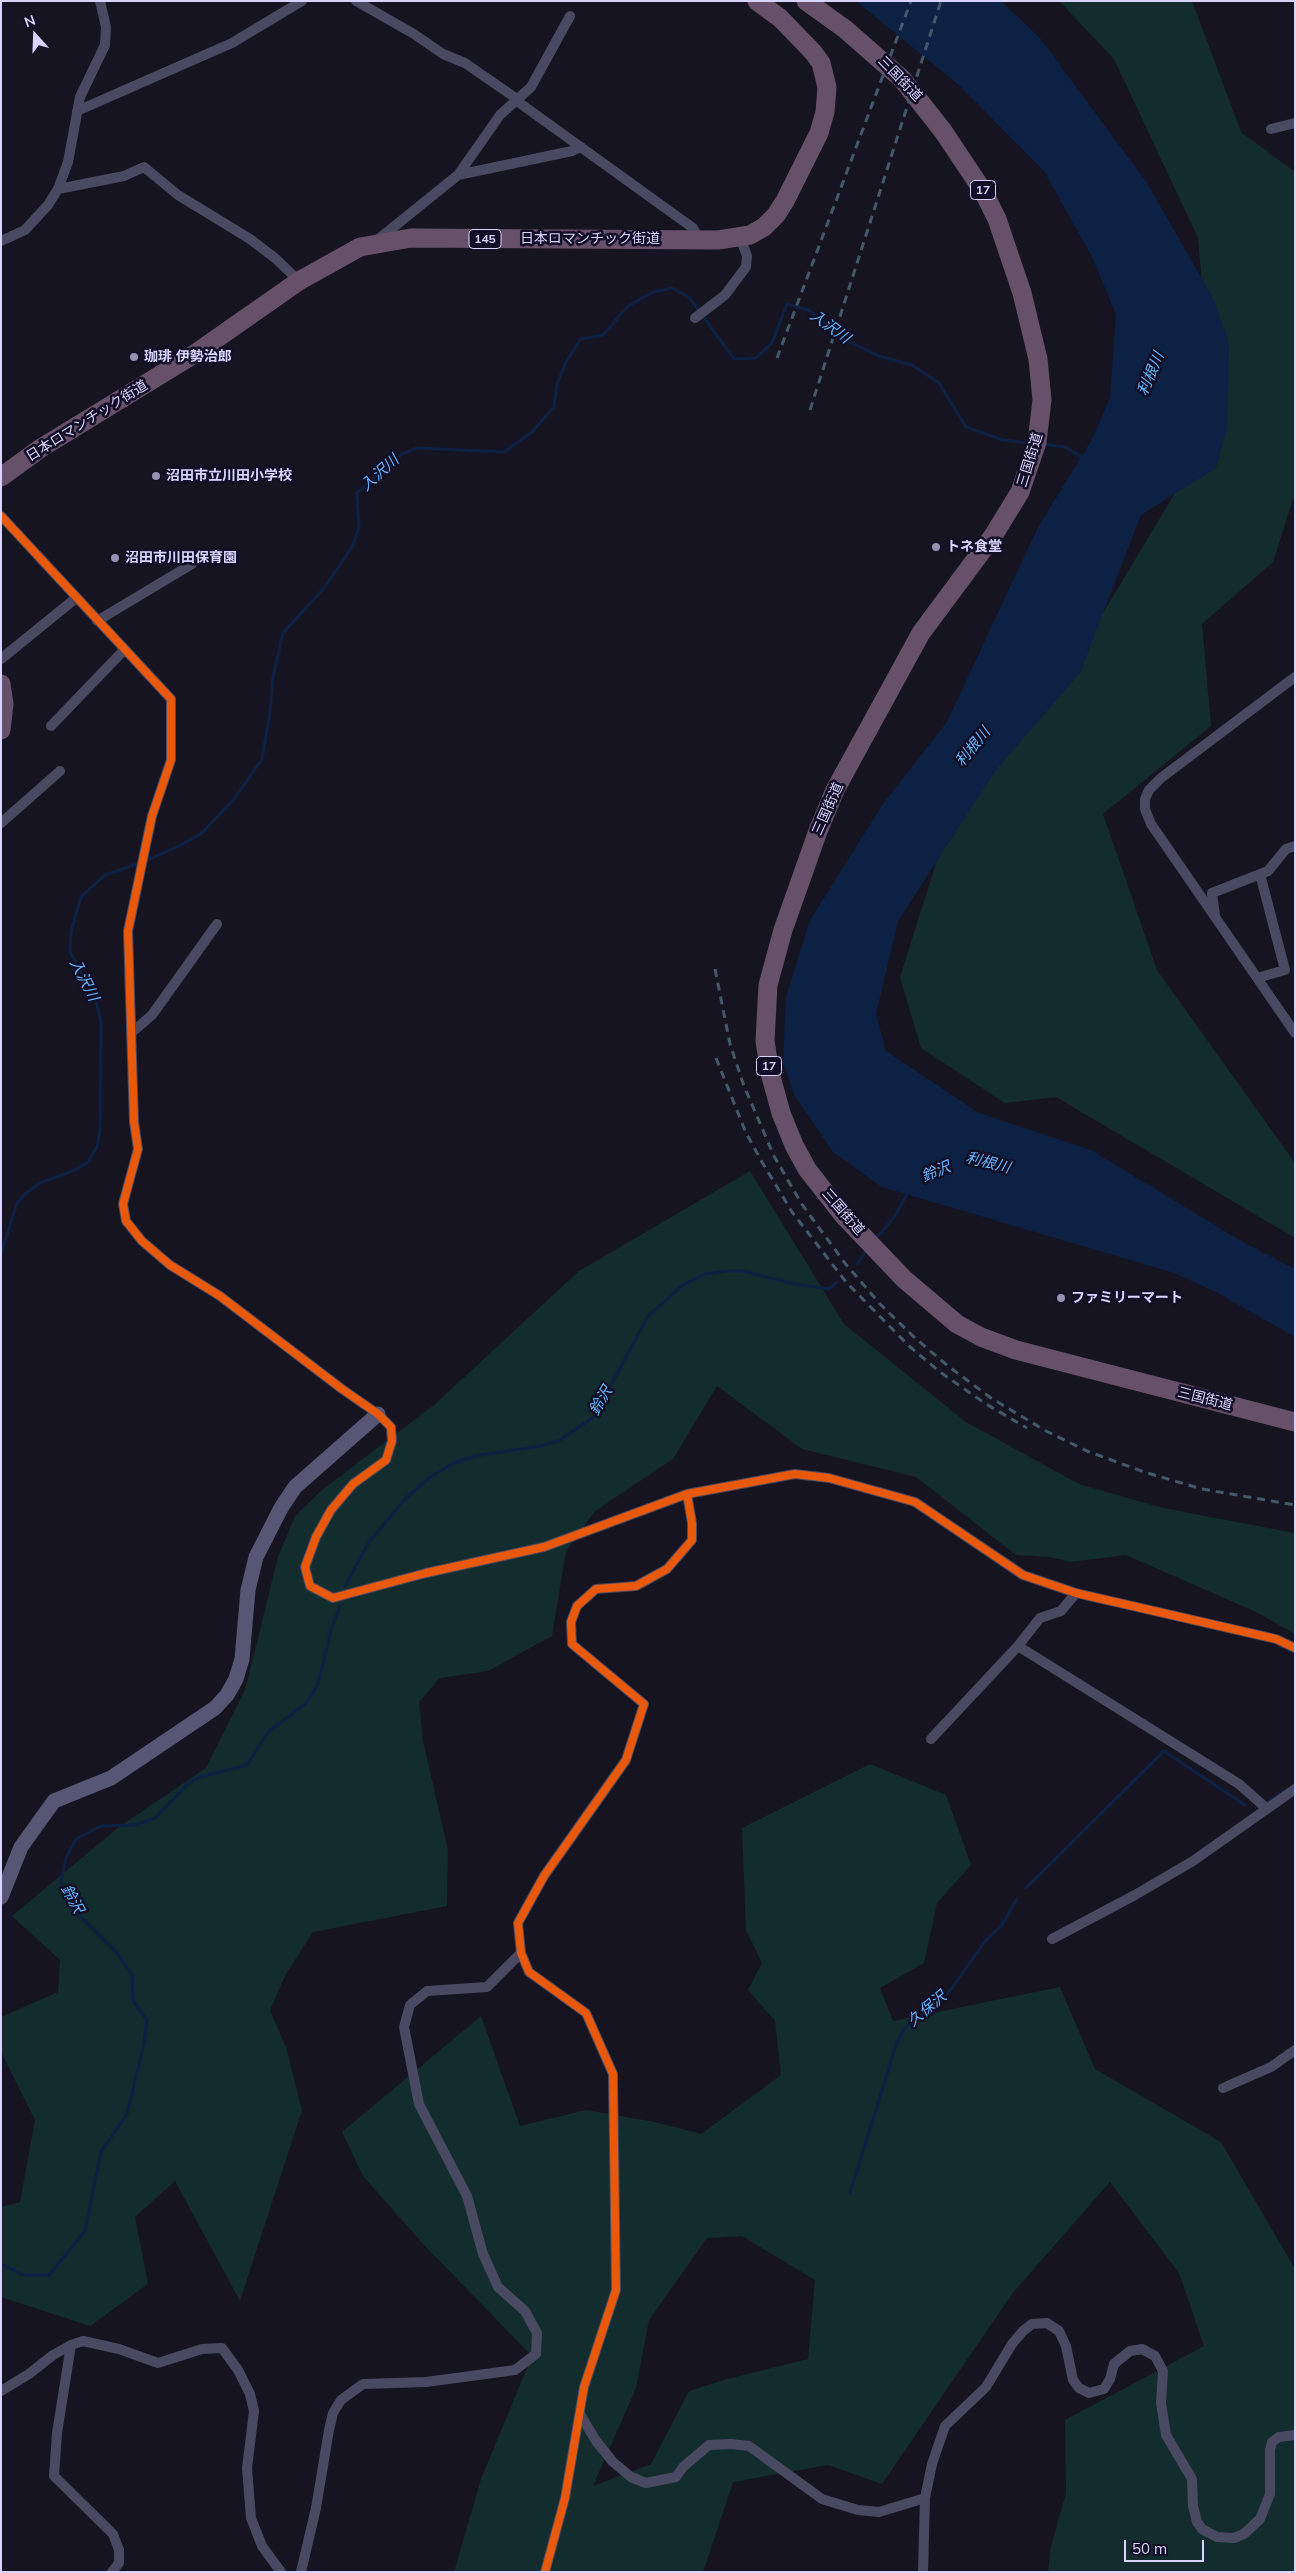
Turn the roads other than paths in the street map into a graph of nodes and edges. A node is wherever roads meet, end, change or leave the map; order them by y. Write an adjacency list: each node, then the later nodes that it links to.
1 (100, 1): 8 (street)
2 (302, 1): 8 (street)
3 (356, 1): 7 (street)
4 (756, 1): 14 (highway, 日本ロマンチック街道 / 145)
5 (806, 1): 41 (highway, 三国街道 / 17)
6 (570, 16): 7 (street)
7 (517, 99): 11 (street); 12 (street)
8 (77, 111): 13 (street)
9 (1295, 123): 10 (street)
10 (1271, 129)
11 (581, 147): 12 (street); 15 (street)
12 (458, 175): 17 (street)
13 (58, 189): 16 (street); 18 (street)
14 (740, 237): 15 (highway, 日本ロマンチック街道 / 145); 19 (street)
15 (699, 240): 17 (highway, 日本ロマンチック街道 / 145)
16 (1, 241)
17 (373, 244): 18 (highway, 日本ロマンチック街道 / 145)
18 (299, 281): 20 (highway, 日本ロマンチック街道 / 145)
19 (695, 318)
20 (1, 477)
21 (1, 516): 23 (street)
22 (192, 564): 24 (street)
23 (76, 598): 24 (street); 26 (street)
24 (97, 621): 25 (street)
25 (125, 649): 29 (street); 38 (street)
26 (1, 659)
27 (1295, 677): 35 (street)
28 (1, 684): 30 (highway)
29 (51, 726)
30 (1, 730)
31 (60, 772): 32 (street)
32 (1, 823)
33 (1295, 846): 34 (street)
34 (1260, 874): 35 (street); 37 (street)
35 (1215, 917): 37 (street)
36 (216, 924): 38 (street)
37 (1257, 978): 39 (street)
38 (132, 1033): 40 (street)
39 (1295, 1033)
40 (378, 1414): 42 (street); 49 (street)
41 (1295, 1422)
42 (687, 1494): 43 (street); 51 (street)
43 (1076, 1593): 44 (street); 45 (street)
44 (1018, 1646): 46 (street); 48 (street)
45 (1295, 1648)
46 (932, 1739)
47 (1295, 1789): 48 (street)
48 (1266, 1808): 50 (street)
49 (1, 1897)
50 (1052, 1939)
51 (521, 1953): 56 (street); 61 (street)
52 (1295, 2050): 53 (street)
53 (1223, 2088)
54 (71, 2345): 55 (street); 59 (street); 60 (street)
55 (1, 2391)
56 (580, 2414): 58 (street); 62 (street)
57 (1295, 2435): 58 (street)
58 (925, 2498): 63 (street)
59 (112, 2572)
60 (281, 2572)
61 (301, 2572)
62 (545, 2572)
63 (923, 2572)

